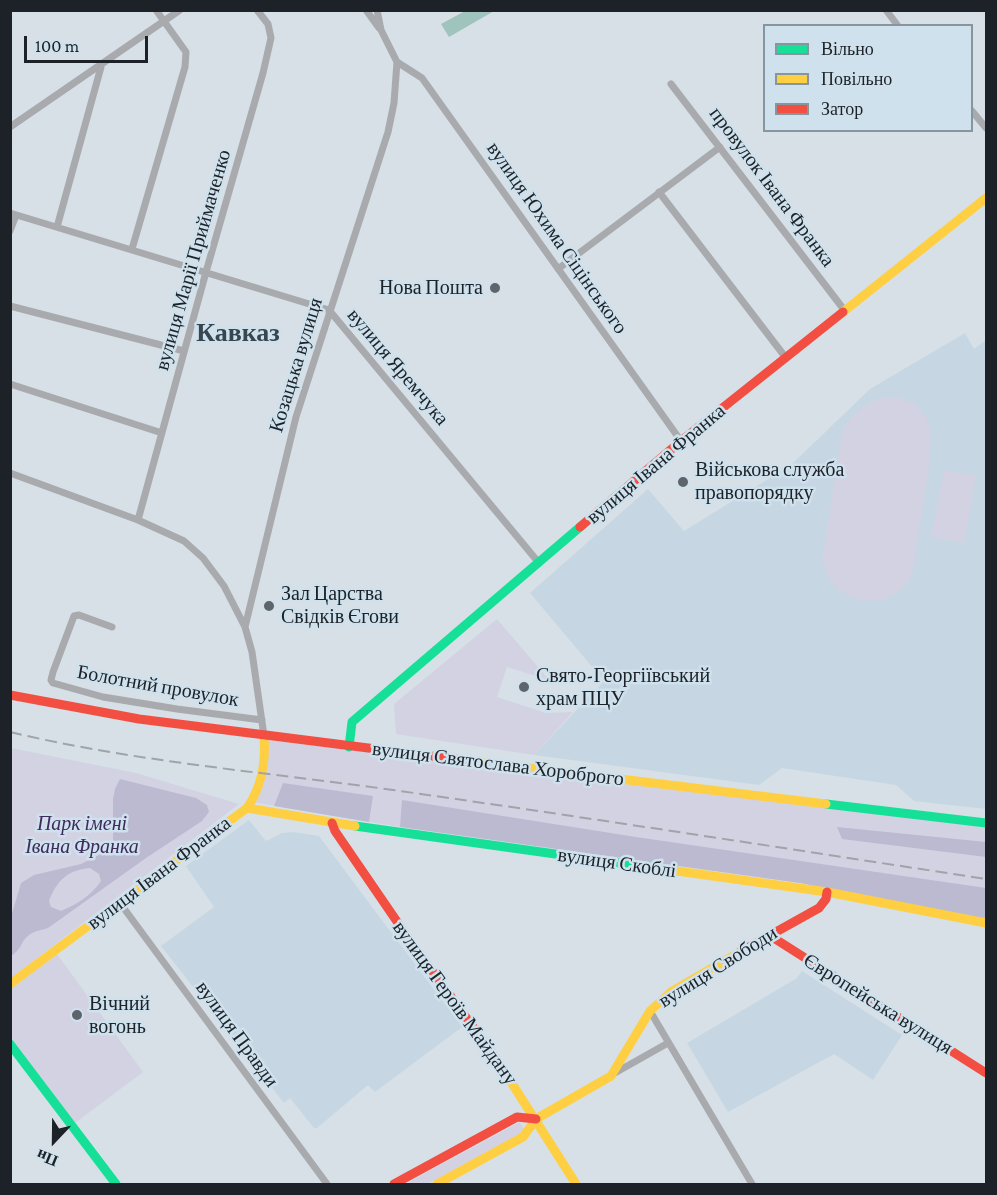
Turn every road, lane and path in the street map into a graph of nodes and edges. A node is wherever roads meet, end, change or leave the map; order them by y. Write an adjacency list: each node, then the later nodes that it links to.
1 (156, 10): 7 (street)
2 (180, 10): 7 (street)
3 (257, 10): 24 (street, вулиця Марії Приймаченко)
4 (366, 10): 9 (street)
5 (377, 10): 9 (street)
6 (886, 10): 8 (street)
7 (164, 22): 11 (street); 22 (street)
8 (896, 24)
9 (381, 30): 10 (street)
10 (397, 63): 23 (street, вулиця Юхима Сіцінського); 26 (street, Козацька вулиця)
11 (101, 67): 14 (street); 20 (street)
12 (671, 84): 16 (street, провулок Івана Франка)
13 (973, 112): 15 (street)
14 (10, 127)
15 (987, 128)
16 (720, 147): 17 (street); 27 (street, провулок Івана Франка)
17 (659, 192): 23 (street); 29 (street)
18 (987, 198): 27 (main road, вулиця Івана Франка)
19 (13, 214): 20 (street, вулиця Яремчука); 21 (street)
20 (57, 227): 22 (street, вулиця Яремчука)
21 (10, 231)
22 (132, 249): 24 (street, вулиця Яремчука)
23 (558, 269): 32 (street, вулиця Юхима Сіцінського)
24 (206, 272): 26 (street, вулиця Яремчука); 28 (street, вулиця Марії Приймаченко)
25 (10, 306): 28 (street)
26 (329, 310): 35 (street, вулиця Яремчука); 37 (street, Козацька вулиця)
27 (846, 310): 29 (main road, вулиця Івана Франка)
28 (184, 351): 31 (street, вулиця Марії Приймаченко)
29 (786, 358): 32 (main road, вулиця Івана Франка)
30 (10, 384): 31 (street)
31 (162, 433): 34 (street, вулиця Марії Приймаченко)
32 (681, 441): 35 (main road, вулиця Івана Франка)
33 (10, 473): 34 (street)
34 (138, 520): 37 (street)
35 (539, 564): 41 (main road, вулиця Івана Франка)
36 (112, 627): 39 (street, Болотний провулок)
37 (245, 627): 39 (street, Козацька вулиця)
38 (10, 695): 40 (main road, вулиця Святослава Хороброго)
39 (262, 720): 40 (street, Козацька вулиця)
40 (264, 736): 41 (main road, вулиця Святослава Хороброго); 42 (main road, вулиця Івана Франка)
41 (349, 747): 44 (main road, вулиця Святослава Хороброго)
42 (247, 807): 43 (main road, вулиця Скоблі); 46 (main road, вулиця Івана Франка)
43 (332, 823): 45 (main road, вулиця Скоблі); 55 (main road, вулиця Героїв Майдану)
44 (987, 823)
45 (827, 892): 47 (main road, вулиця Скоблі); 48 (main road, вулиця Свободи)
46 (120, 903): 49 (main road, вулиця Івана Франка); 57 (street, вулиця Правди)
47 (987, 923)
48 (769, 935): 50 (main road, вулиця Свободи); 53 (main road, Європейська вулиця)
49 (10, 984)
50 (650, 1011): 51 (street); 54 (main road, вулиця Свободи)
51 (668, 1043): 54 (street); 61 (street)
52 (10, 1044): 56 (main road)
53 (987, 1073)
54 (611, 1076): 55 (main road, вулиця Свободи)
55 (536, 1119): 58 (main road, вулиця Свободи); 59 (main road, вулиця Свободи); 60 (main road, вулиця Героїв Майдану)
56 (116, 1185)
57 (327, 1185)
58 (394, 1185)
59 (437, 1185)
60 (576, 1185)
61 (752, 1185)

